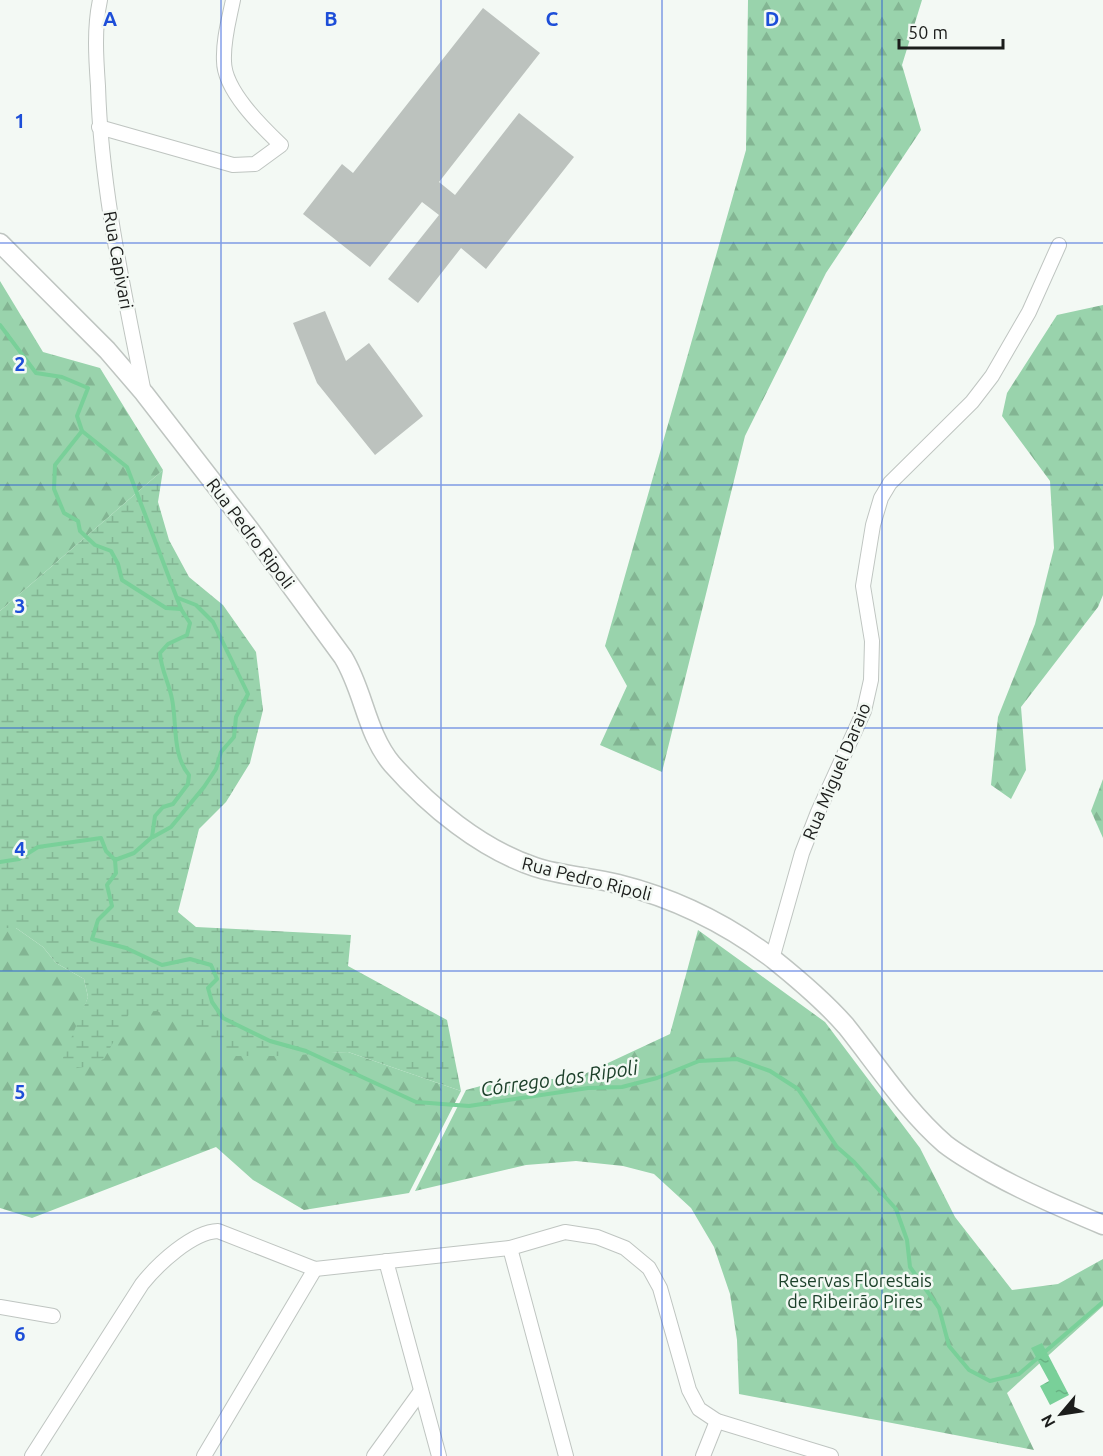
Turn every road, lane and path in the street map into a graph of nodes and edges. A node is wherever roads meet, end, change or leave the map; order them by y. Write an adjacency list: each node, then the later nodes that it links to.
1 (100, 0): 3 (street, Rua Capivari)
2 (233, 0): 3 (street)
3 (99, 127): 6 (street, Rua Capivari)
4 (0, 243): 6 (street, Rua Pedro Ripoli)
5 (1059, 245): 7 (street, Rua Miguel Daraio)
6 (144, 393): 7 (street, Rua Pedro Ripoli)
7 (772, 959): 8 (street, Rua Pedro Ripoli)
8 (1103, 1225)
9 (510, 1248): 10 (street); 15 (street); 20 (street)
10 (386, 1261): 11 (street); 14 (street)
11 (315, 1269): 16 (street); 17 (street)
12 (0, 1307): 13 (street)
13 (53, 1316)
14 (421, 1390): 18 (street); 19 (street)
15 (717, 1421): 21 (street); 22 (street)
16 (32, 1456)
17 (204, 1456)
18 (374, 1456)
19 (439, 1456)
20 (566, 1456)
21 (703, 1456)
22 (831, 1456)

